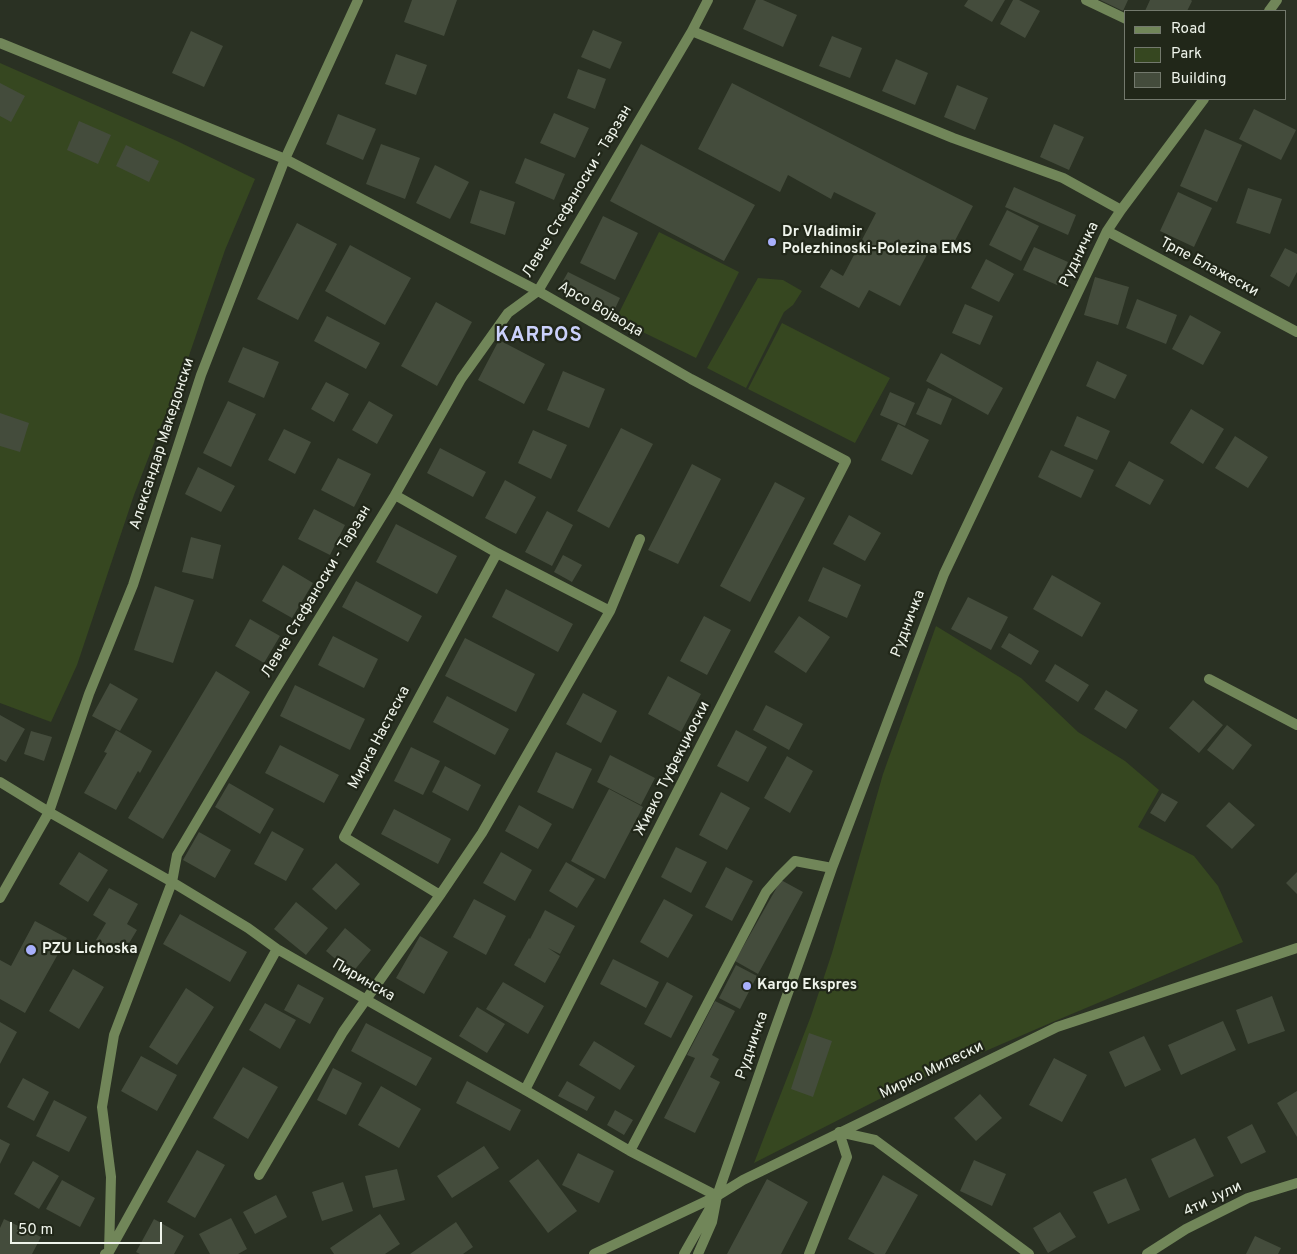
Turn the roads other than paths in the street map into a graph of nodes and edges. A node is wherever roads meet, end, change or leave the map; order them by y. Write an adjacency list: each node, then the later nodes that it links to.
1 (358, 0): 8 (street, Александар Македонски)
2 (708, 0): 5 (street, Левче Стефаноски - Тарзан)
3 (1086, 0): 4 (street)
4 (1124, 17)
5 (692, 31): 9 (street); 11 (street, Левче Стефаноски - Тарзан)
6 (0, 43): 8 (street, Арсо Војвода)
7 (1203, 100): 9 (street, Рудничка)
8 (285, 159): 11 (street, Арсо Војвода); 21 (street, Александар Македонски)
9 (1121, 210): 10 (street, Рудничка)
10 (1107, 231): 12 (street, Трпе Блажески); 22 (street, Рудничка)
11 (538, 291): 13 (street, Арсо Војвода); 14 (street, Левче Стефаноски - Тарзан)
12 (1297, 332)
13 (846, 461): 29 (street, Живко Туфекџиоски)
14 (395, 495): 16 (street); 23 (street, Левче Стефаноски - Тарзан)
15 (640, 539): 17 (street)
16 (497, 553): 17 (street); 24 (street, Мирка Настеска)
17 (610, 611): 24 (street)
18 (1209, 679): 19 (street)
19 (1297, 725)
20 (0, 782): 21 (street, Пиринска)
21 (49, 812): 23 (street, Пиринска); 25 (street, Александар Македонски)
22 (832, 868): 31 (street); 34 (street, Рудничка)
23 (172, 882): 27 (street, Пиринска); 35 (street, Левче Стефаноски - Тарзан)
24 (440, 895): 28 (street)
25 (0, 898)
26 (1297, 948): 30 (street, Мирко Милески)
27 (277, 949): 28 (street, Пиринска); 35 (street)
28 (365, 1000): 29 (street, Пиринска); 32 (street)
29 (526, 1090): 31 (street, Пиринска)
30 (840, 1132): 34 (street, Мирко Милески); 39 (street); 40 (street)
31 (630, 1151): 34 (street, Пиринска)
32 (259, 1175)
33 (1297, 1183): 41 (street, 4ти Јули)
34 (717, 1196): 36 (street, Мирко Милески); 37 (street); 38 (street)
35 (107, 1253)
36 (594, 1254)
37 (684, 1254)
38 (698, 1254)
39 (809, 1254)
40 (1029, 1254)
41 (1147, 1254)

